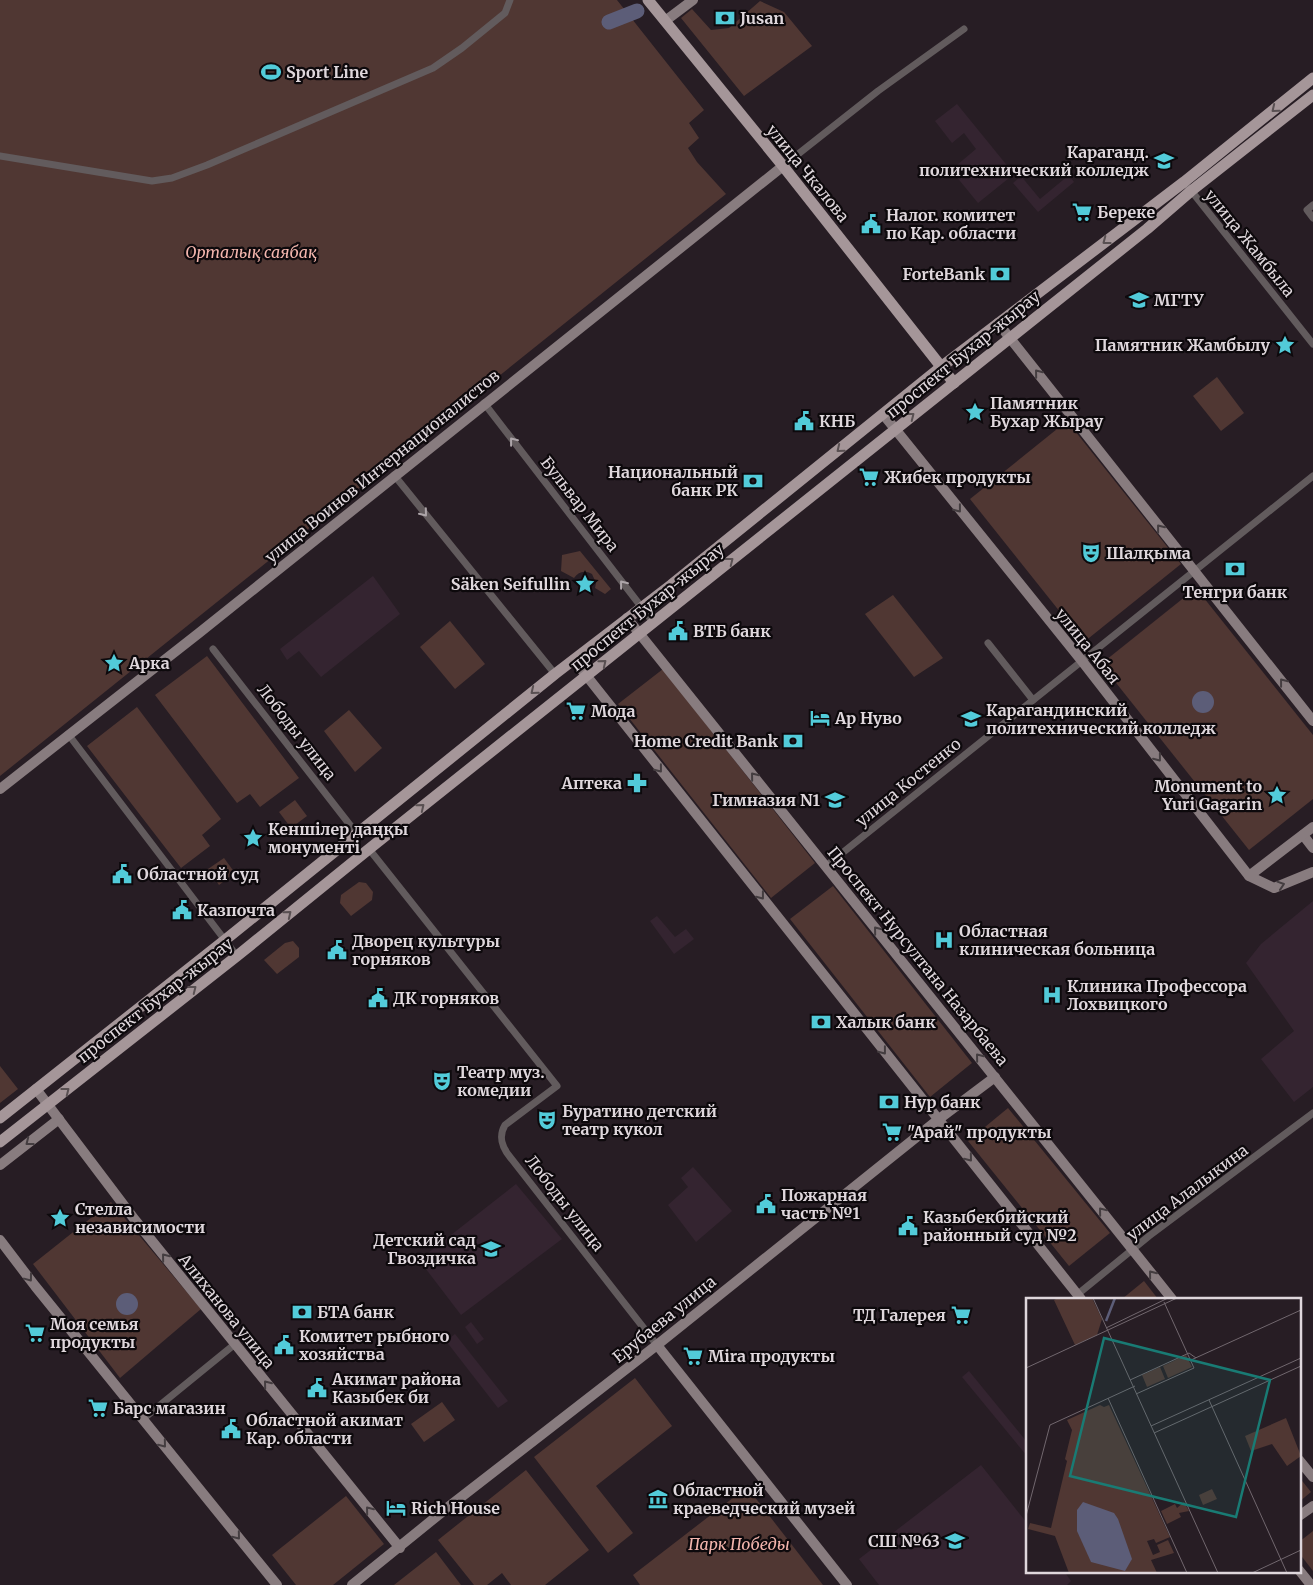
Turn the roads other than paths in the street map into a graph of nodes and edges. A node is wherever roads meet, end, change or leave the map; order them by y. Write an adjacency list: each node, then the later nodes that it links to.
1 (510, 0): 8 (street)
2 (648, 0): 4 (main road, улица Чкалова)
3 (693, 0): 4 (main road)
4 (665, 21): 9 (main road, улица Чкалова)
5 (964, 29): 9 (street)
6 (1313, 78): 10 (main road, проспект Бухар-жырау, one-way to 10)
7 (1313, 96): 10 (main road, проспект Бухар-жырау)
8 (0, 156)
9 (783, 166): 16 (main road, улица Чкалова); 18 (main road, улица Воинов Интернационалистов)
10 (1188, 187): 13 (main road, проспект Бухар-жырау, one-way to 13); 14 (main road, проспект Бухар-жырау); 15 (street, улица Жамбыла)
11 (1313, 205): 12 (street)
12 (1313, 218)
13 (998, 323): 14 (main road); 16 (main road, проспект Бухар-жырау)
14 (1010, 338): 17 (main road, проспект Бухар-жырау); 23 (main road, one-way to 14)
15 (1313, 344)
16 (941, 367): 17 (main road, улица Чкалова); 19 (main road, проспект Бухар-жырау)
17 (954, 383): 20 (main road, проспект Бухар-жырау, one-way to 17)
18 (484, 403): 21 (main road, улица Воинов Интернационалистов); 24 (street, Бульвар Мира, one-way to 18)
19 (883, 414): 20 (main road, улица Абая); 24 (main road, проспект Бухар-жырау, one-way to 24)
20 (895, 429): 26 (main road, проспект Бухар-жырау, one-way to 20); 31 (main road, улица Абая, one-way to 31)
21 (394, 476): 32 (street, one-way to 32); 36 (main road, улица Воинов Интернационалистов)
22 (1313, 476): 23 (street, улица Костенко)
23 (1194, 571): 31 (street, улица Костенко); 35 (main road, one-way to 23)
24 (642, 608): 25 (main road, проспект Бухар-жырау); 26 (street, Бульвар Мира)
25 (628, 618): 27 (main road, Проспект Нурсултана Назарбаева); 30 (main road, проспект Бухар-жырау)
26 (653, 622): 27 (main road, проспект Бухар-жырау)
27 (639, 633): 33 (main road, проспект Бухар-жырау, one-way to 27); 42 (main road, Проспект Нурсултана Назарбаева, one-way to 27)
28 (988, 643): 34 (street)
29 (213, 649): 39 (street, Лободы улица)
30 (574, 660): 32 (main road, проспект Бухар-жырау); 33 (main road)
31 (1082, 661): 34 (street, улица Костенко); 44 (main road, улица Абая, one-way to 44)
32 (555, 674): 39 (main road, проспект Бухар-жырау, one-way to 39)
33 (586, 676): 41 (main road, проспект Бухар-жырау, one-way to 33); 53 (main road, one-way to 53)
34 (1032, 700): 42 (street, улица Костенко)
35 (1313, 721)
36 (68, 734): 37 (main road, улица Воинов Интернационалистов); 45 (street)
37 (0, 789)
38 (1310, 831): 40 (main road); 44 (main road)
39 (357, 834): 45 (main road, проспект Бухар-жырау)
40 (1313, 848)
41 (369, 849): 46 (main road, проспект Бухар-жырау, one-way to 41); 61 (street, Лободы улица)
42 (826, 866): 47 (main road, Проспект Нурсултана Назарбаева, one-way to 42)
43 (1313, 872): 44 (main road, улица Абая, one-way to 43)
44 (1249, 876)
45 (225, 940): 46 (street); 48 (main road, проспект Бухар-жырау)
46 (237, 956): 49 (main road, проспект Бухар-жырау, one-way to 46)
47 (995, 1077): 53 (main road, Ерубаева улица); 57 (main road, Проспект Нурсултана Назарбаева, one-way to 47)
48 (36, 1089): 49 (main road, Алиханова улица); 51 (main road, проспект Бухар-жырау)
49 (48, 1105): 52 (main road, Алиханова улица); 54 (main road, проспект Бухар-жырау)
50 (1313, 1113): 57 (street, улица Алалыкина)
51 (0, 1118)
52 (58, 1119): 55 (main road, one-way to 55); 60 (main road, Алиханова улица, one-way to 52)
53 (939, 1119): 58 (main road, one-way to 58); 61 (main road, Ерубаева улица)
54 (0, 1142)
55 (0, 1165)
56 (0, 1240): 62 (main road, one-way to 62)
57 (1133, 1249): 58 (street, улица Алалыкина); 59 (main road, Проспект Нурсултана Назарбаева, one-way to 57)
58 (1080, 1296)
59 (1171, 1298)
60 (235, 1344): 62 (street); 67 (main road, Алиханова улица, one-way to 60)
61 (657, 1344): 67 (main road, Ерубаева улица); 71 (main road, Лободы улица)
62 (143, 1419): 69 (main road, one-way to 69)
63 (1300, 1461): 64 (main road)
64 (1313, 1477)
65 (1313, 1506): 66 (main road)
66 (1300, 1515)
67 (400, 1548): 70 (main road, Ерубаева улица)
68 (1300, 1571): 72 (main road)
69 (277, 1585)
70 (352, 1585)
71 (847, 1585)
72 (1311, 1585)

